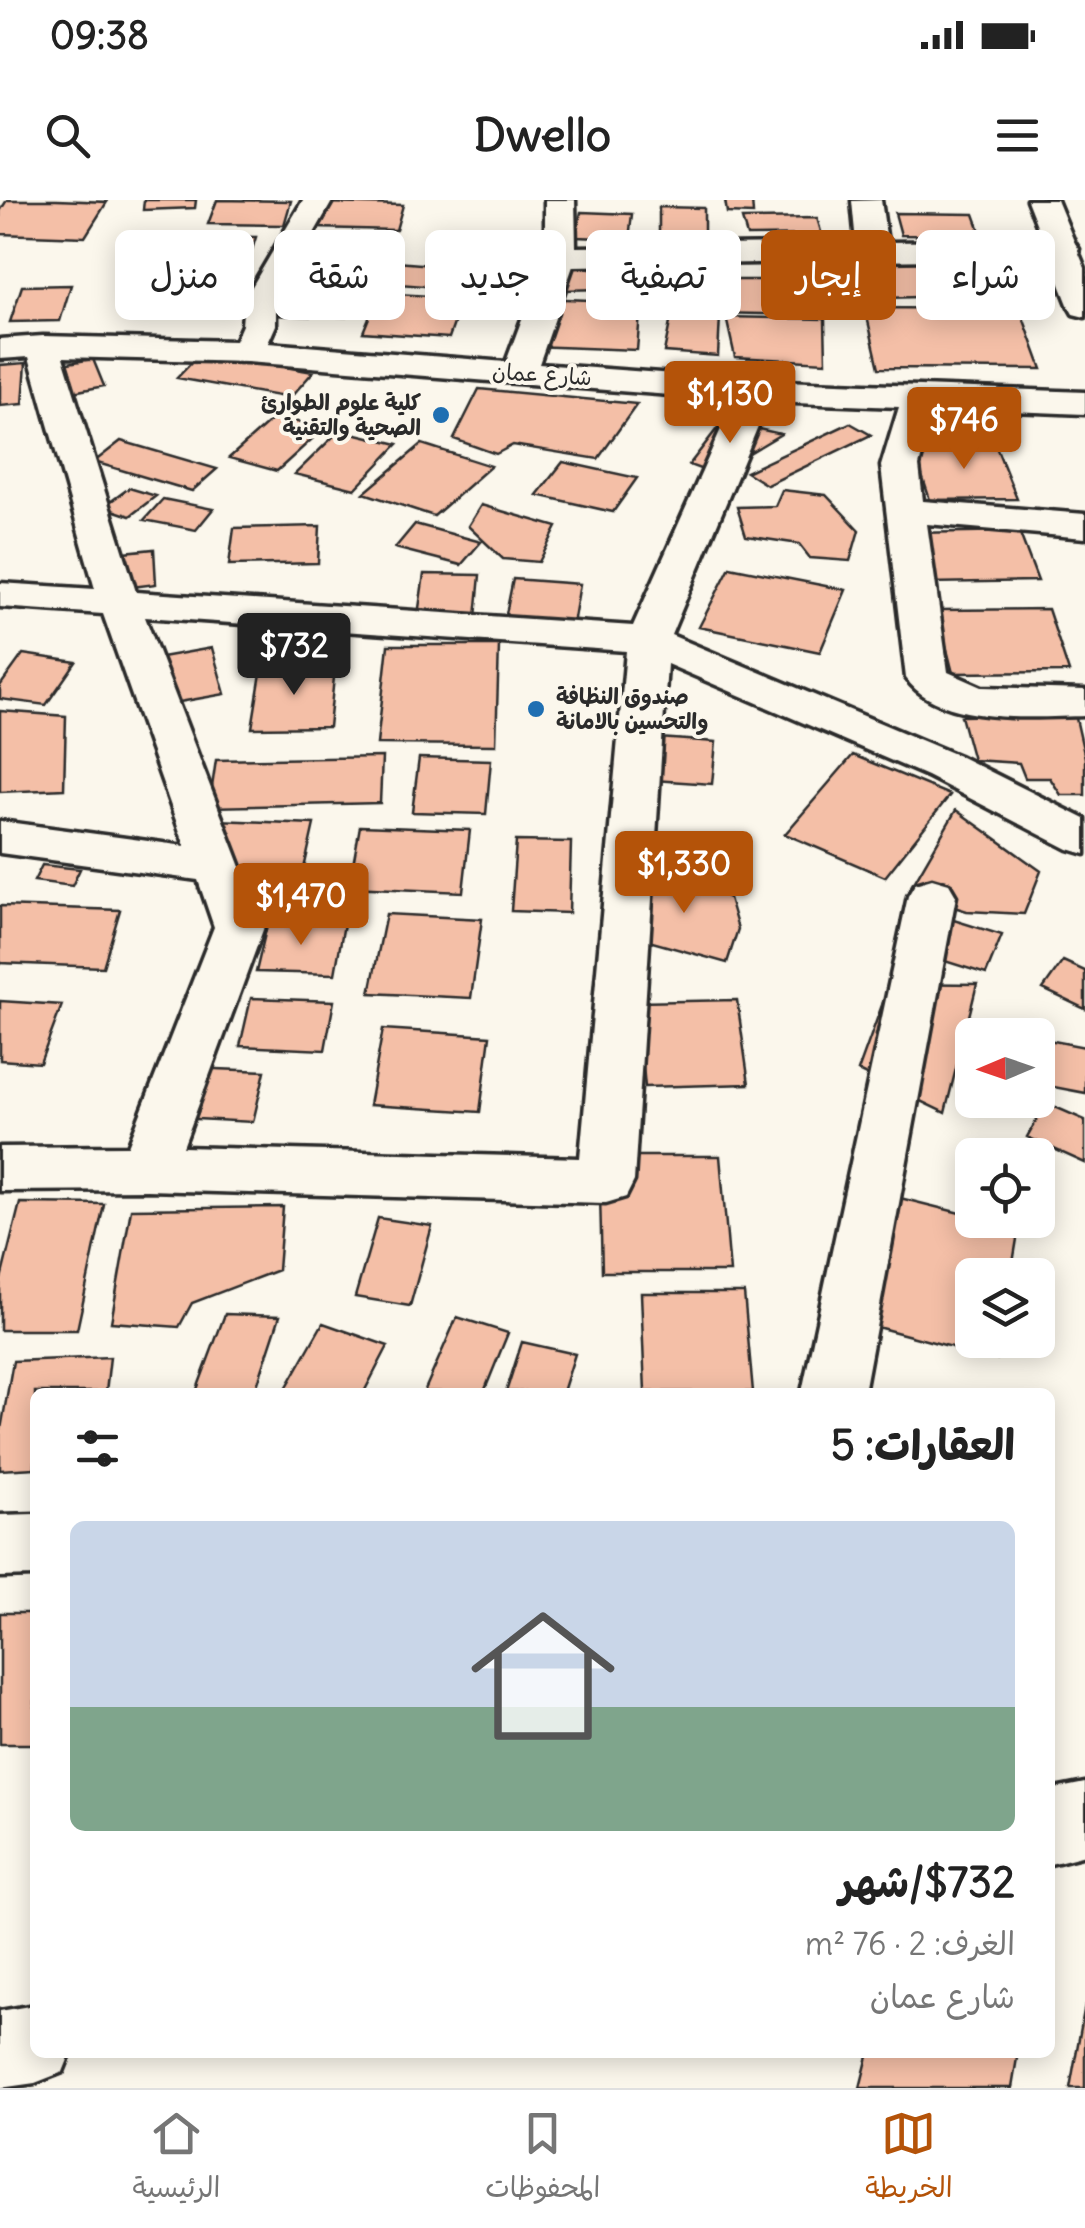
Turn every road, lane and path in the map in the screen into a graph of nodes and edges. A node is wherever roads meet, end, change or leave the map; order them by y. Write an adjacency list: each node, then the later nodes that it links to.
1 (318, 200): 14 (street)
2 (560, 200): 5 (street)
3 (1042, 200): 7 (street)
4 (866, 201): 6 (street)
5 (561, 230)
6 (869, 230)
7 (1063, 250): 8 (street); 11 (street)
8 (896, 251)
9 (761, 253): 10 (street)
10 (566, 257)
11 (1085, 307)
12 (538, 320): 15 (street)
13 (22, 347): 14 (street, شارع عمان); 22 (street)
14 (247, 352): 15 (street, شارع عمان)
15 (519, 372): 16 (street, شارع عمان)
16 (755, 390): 17 (street, شارع عمان); 23 (street)
17 (920, 397): 18 (street, شارع عمان); 19 (street)
18 (1085, 403)
19 (903, 512): 20 (street); 24 (street)
20 (1085, 526)
21 (0, 595): 22 (street)
22 (119, 604): 23 (street); 27 (street)
23 (648, 640): 26 (street); 29 (street)
24 (1085, 703)
25 (0, 837): 27 (street)
26 (1085, 838)
27 (213, 866): 29 (street)
28 (932, 896): 31 (street)
29 (147, 1168): 30 (street)
30 (0, 1170)
31 (835, 1388)
32 (30, 1545): 33 (street)
33 (0, 1546)
34 (1085, 1820): 35 (street)
35 (1055, 1826)
36 (30, 2045): 37 (street)
37 (0, 2051)

